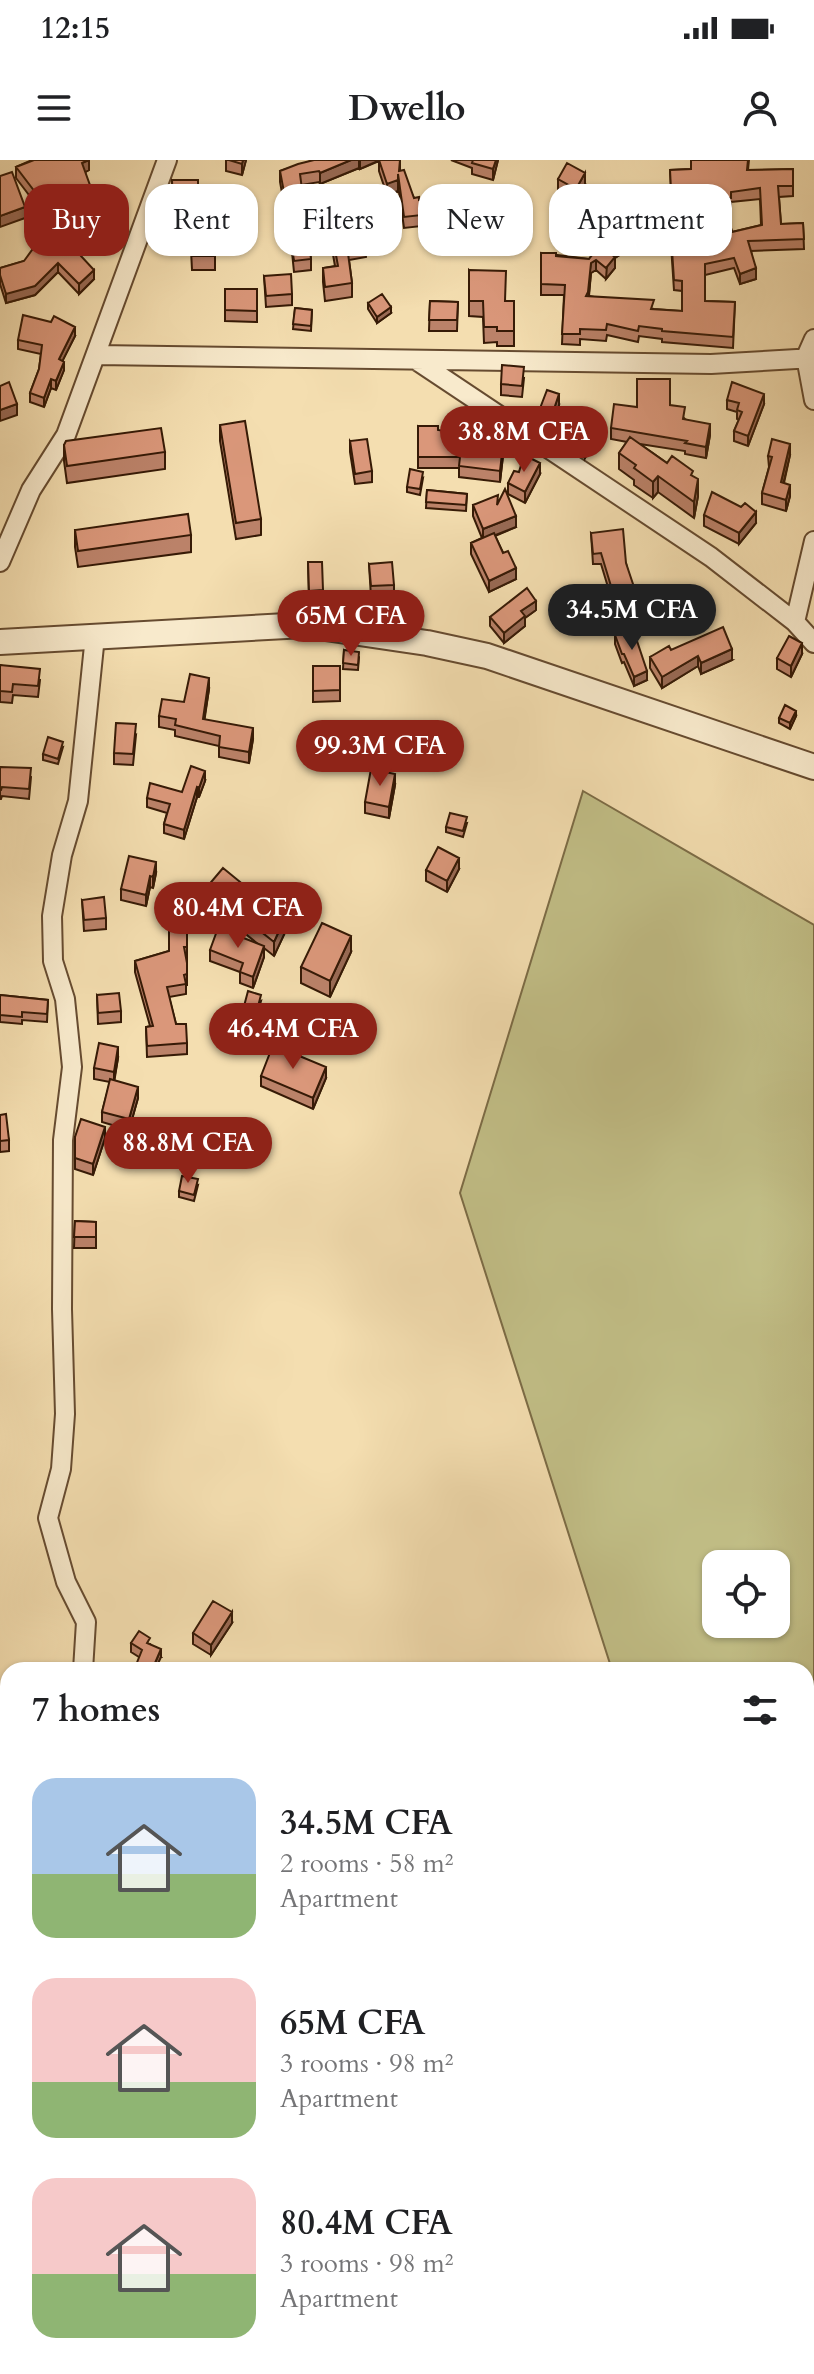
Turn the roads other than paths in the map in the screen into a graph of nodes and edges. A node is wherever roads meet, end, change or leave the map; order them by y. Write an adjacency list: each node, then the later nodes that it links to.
1 (167, 160): 3 (street)
2 (814, 339): 4 (street)
3 (97, 355): 5 (street); 8 (street)
4 (810, 358): 5 (street); 6 (street)
5 (415, 359): 9 (street)
6 (814, 400)
7 (814, 541): 9 (street)
8 (0, 562)
9 (795, 622): 12 (street)
10 (95, 636): 11 (street); 13 (street); 14 (street)
11 (0, 642)
12 (814, 643)
13 (814, 767)
14 (84, 1662)

